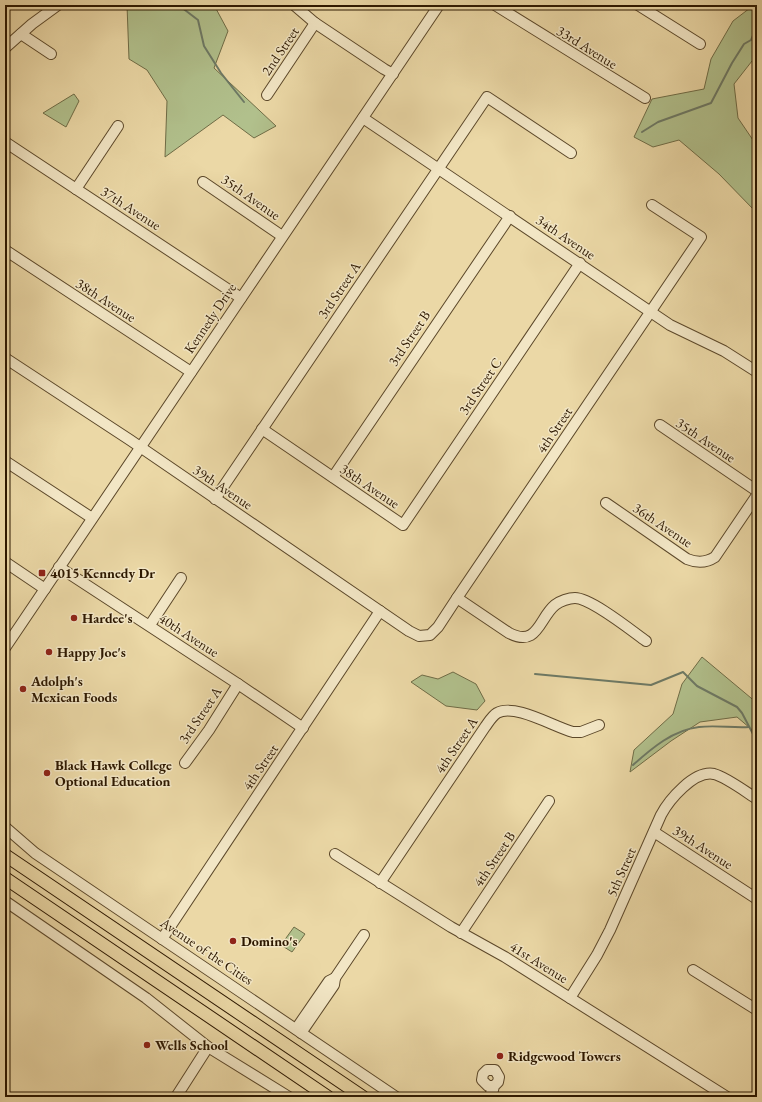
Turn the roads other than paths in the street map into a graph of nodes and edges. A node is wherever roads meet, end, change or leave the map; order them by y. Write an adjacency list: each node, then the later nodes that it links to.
1 (58, 5): 7 (street)
2 (294, 5): 6 (street)
3 (439, 5): 11 (street, Kennedy Drive)
4 (495, 5): 13 (street, 33rd Avenue)
5 (638, 5): 8 (street)
6 (315, 23): 11 (street); 12 (street, 2nd Street)
7 (21, 34): 9 (street); 10 (street)
8 (700, 44)
9 (5, 48)
10 (51, 54)
11 (393, 74): 14 (street, Kennedy Drive)
12 (267, 95)
13 (645, 98)
14 (363, 118): 18 (street, 34th Avenue); 23 (street, Kennedy Drive)
15 (118, 126): 20 (street)
16 (5, 142): 20 (street, 37th Avenue)
17 (570, 153): 18 (street, 3rd Street A)
18 (438, 169): 22 (street, 34th Avenue); 32 (street, 3rd Street A)
19 (203, 182): 23 (street, 35th Avenue)
20 (76, 189): 26 (street, 37th Avenue)
21 (652, 206): 27 (street, 4th Street)
22 (510, 216): 25 (street, 34th Avenue); 35 (street, 3rd Street B)
23 (282, 236): 26 (street, Kennedy Drive)
24 (5, 250): 29 (street, 38th Avenue)
25 (580, 263): 27 (street, 34th Avenue); 41 (street, 3rd Street C)
26 (241, 298): 29 (street, Kennedy Drive)
27 (651, 312): 30 (street, 34th Avenue); 46 (street, 4th Street)
28 (5, 358): 33 (street, 39th Avenue)
29 (191, 372): 33 (street, Kennedy Drive)
30 (757, 372)
31 (660, 425): 36 (street, 35th Avenue)
32 (262, 429): 35 (street, 38th Avenue); 38 (street, 3rd Street A)
33 (140, 448): 38 (street, 39th Avenue); 40 (street, Kennedy Drive)
34 (5, 461): 40 (street)
35 (332, 476): 41 (street, 38th Avenue)
36 (757, 491)
37 (757, 495): 39 (street, 36th Avenue)
38 (215, 499): 47 (street, 39th Avenue)
39 (606, 503)
40 (92, 518): 43 (street, Kennedy Drive)
41 (403, 525)
42 (5, 562): 45 (street)
43 (60, 567): 45 (street, Kennedy Drive); 48 (street, 40th Avenue)
44 (181, 578): 48 (street)
45 (44, 589): 51 (street, Kennedy Drive)
46 (457, 598): 49 (street, 4th Street); 50 (street)
47 (380, 611): 49 (street, 39th Avenue); 54 (street, 4th Street)
48 (150, 626): 52 (street, 40th Avenue)
49 (426, 636)
50 (646, 641)
51 (5, 648)
52 (238, 684): 54 (street, 40th Avenue); 55 (street, 3rd Street A)
53 (599, 725): 65 (street, 4th Street A)
54 (303, 728): 70 (street, 4th Street)
55 (185, 763)
56 (757, 799): 59 (street, 5th Street)
57 (549, 801): 68 (street, 4th Street B)
58 (5, 826): 70 (street, Avenue of the Cities)
59 (654, 832): 66 (street, 39th Avenue); 72 (street, 5th Street)
60 (5, 850): 64 (main road)
61 (335, 854): 65 (street, 41st Avenue)
62 (5, 855): 64 (main road)
63 (5, 878): 79 (main road)
64 (47, 883): 80 (main road)
65 (380, 883): 68 (street, 41st Avenue)
66 (757, 899)
67 (5, 901): 75 (street)
68 (461, 933): 72 (street, 41st Avenue)
69 (364, 935): 74 (street)
70 (162, 939): 74 (street, Avenue of the Cities)
71 (694, 970): 73 (street)
72 (570, 998): 83 (street, 41st Avenue)
73 (757, 1010)
74 (299, 1031): 81 (street, Avenue of the Cities)
75 (208, 1047): 77 (street); 78 (street)
76 (494, 1086): 82 (street)
77 (176, 1097)
78 (289, 1097)
79 (328, 1097)
80 (362, 1097)
81 (396, 1097)
82 (489, 1097)
83 (727, 1097)

